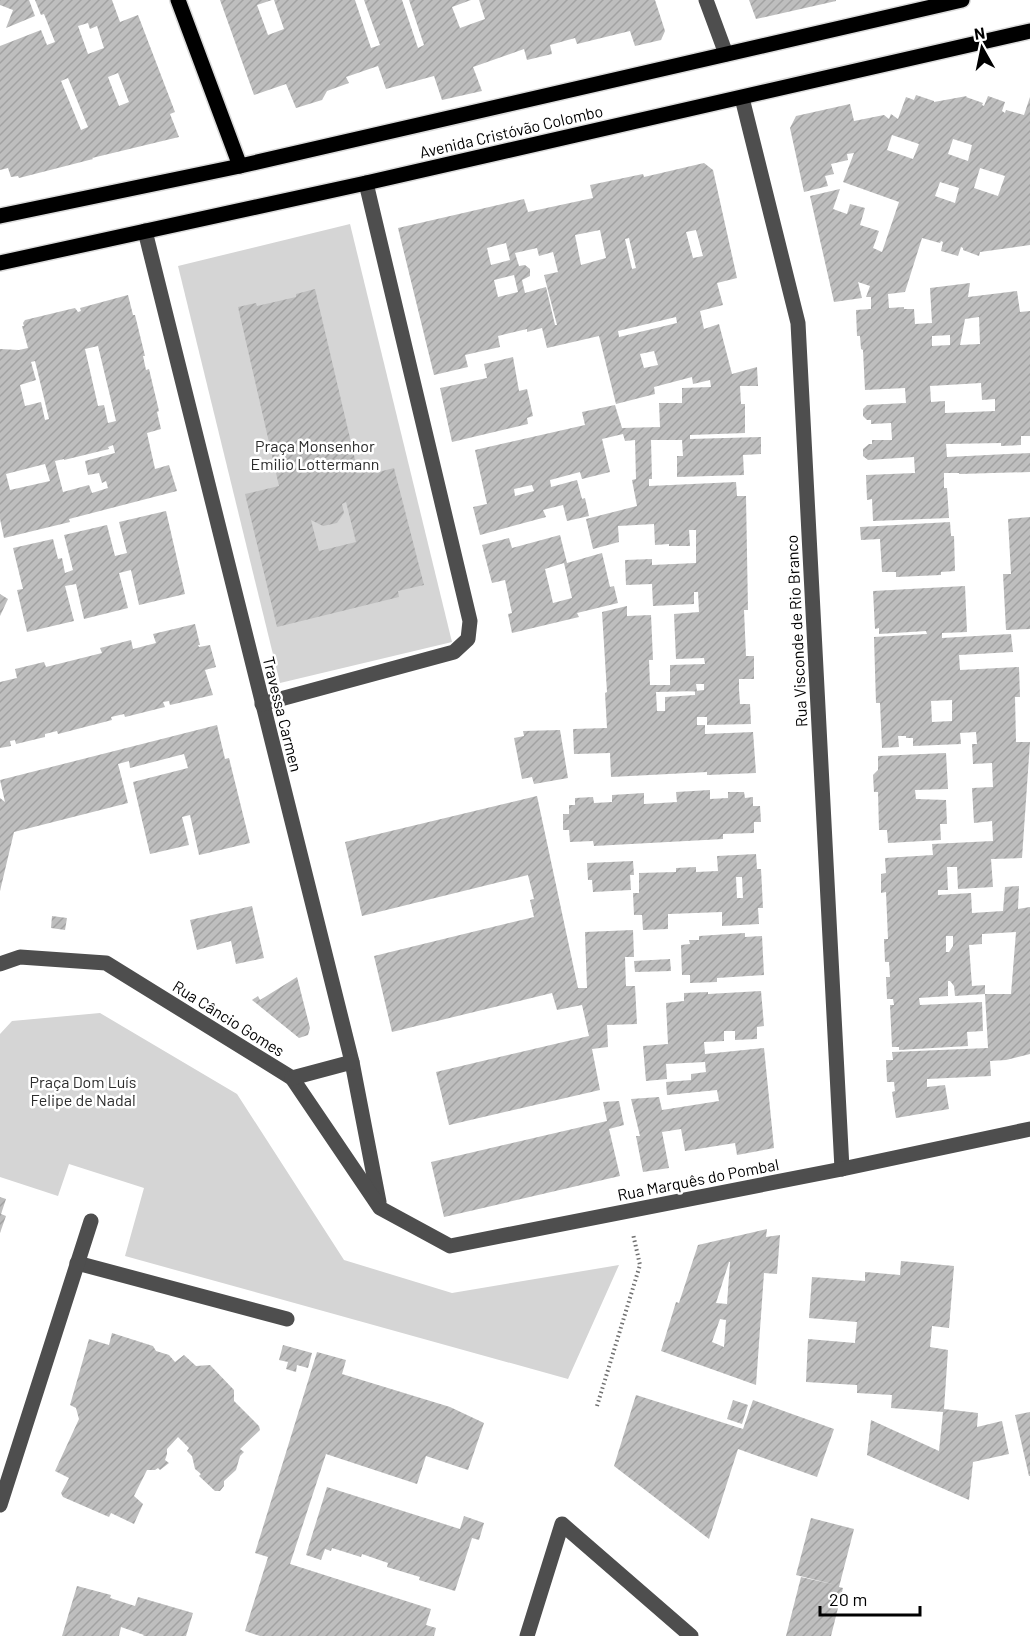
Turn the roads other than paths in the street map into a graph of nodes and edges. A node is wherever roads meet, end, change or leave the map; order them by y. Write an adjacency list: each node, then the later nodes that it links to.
1 (178, 0): 7 (main road)
2 (706, 0): 5 (street)
3 (962, 0): 5 (main road, Avenida Cristóvão Colombo)
4 (1030, 31): 6 (main road, Avenida Cristóvão Colombo)
5 (726, 54): 7 (main road, Avenida Cristóvão Colombo)
6 (742, 98): 8 (main road, Avenida Cristóvão Colombo); 17 (street, Rua Visconde de Rio Branco)
7 (240, 166): 9 (main road, Avenida Cristóvão Colombo)
8 (366, 183): 10 (main road, Avenida Cristóvão Colombo); 12 (street)
9 (0, 216)
10 (145, 231): 11 (main road, Avenida Cristóvão Colombo); 12 (street, Travessa Carmen)
11 (0, 263)
12 (262, 704): 14 (street, Travessa Carmen)
13 (0, 964): 15 (street, Rua Câncio Gomes)
14 (352, 1062): 15 (street); 18 (street, Travessa Carmen)
15 (291, 1078): 18 (street, Rua Câncio Gomes)
16 (1030, 1130): 17 (street, Rua Marquês do Pombal)
17 (842, 1169): 18 (street, Rua Marquês do Pombal)
18 (380, 1208)
19 (91, 1221): 20 (street)
20 (77, 1263): 21 (street); 22 (street)
21 (287, 1319)
22 (0, 1505)
23 (527, 1636): 24 (street)
24 (691, 1636)

